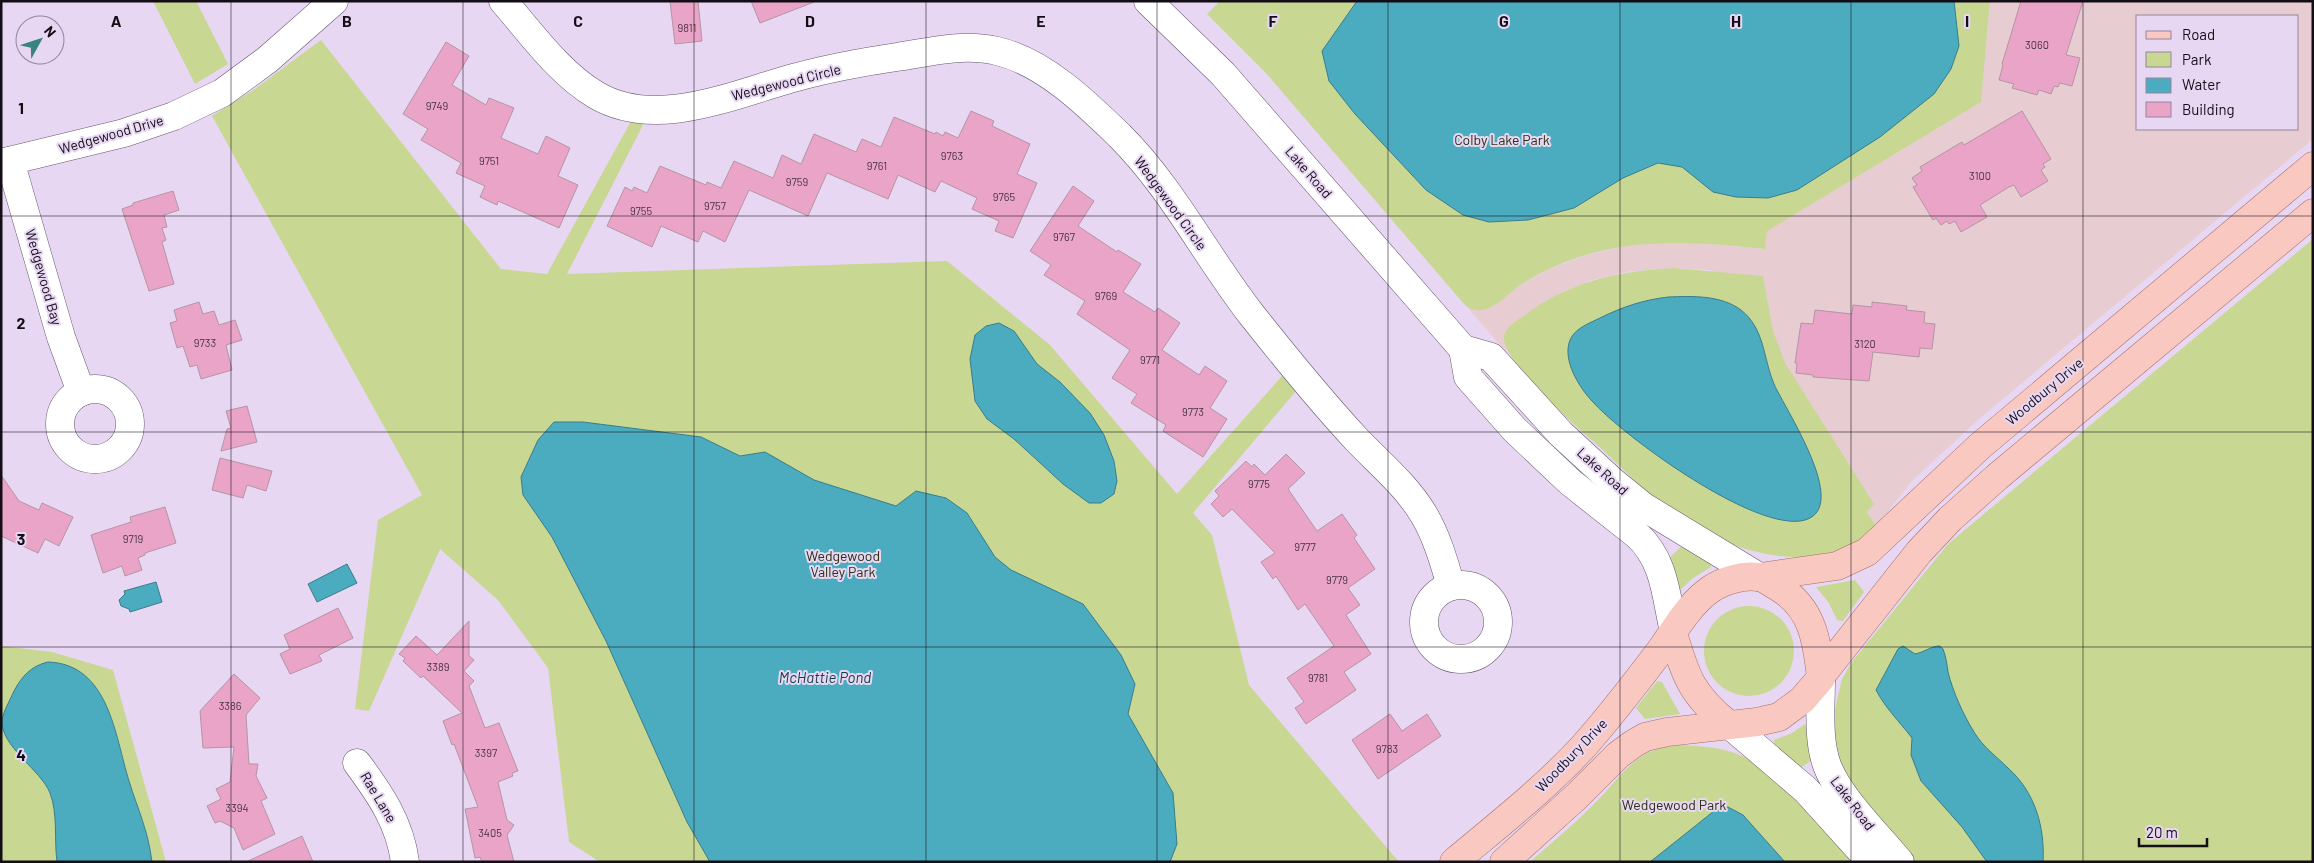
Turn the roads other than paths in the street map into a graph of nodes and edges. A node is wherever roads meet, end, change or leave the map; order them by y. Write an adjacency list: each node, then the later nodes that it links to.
1 (334, 1): 4 (street, Wedgewood Drive)
2 (503, 1): 10 (street, Wedgewood Circle)
3 (1148, 1): 7 (street, Lake Road)
4 (6, 162): 8 (street, Wedgewood Bay)
5 (2313, 166): 9 (main road, Woodbury Drive)
6 (2313, 213): 12 (main road)
7 (1463, 349): 9 (street, Lake Road); 11 (street, Lake Road)
8 (81, 392)
9 (1760, 577): 11 (main road); 12 (main road)
10 (1451, 586)
11 (1674, 632): 13 (main road); 16 (main road, Woodbury Drive)
12 (1820, 678): 13 (main road); 19 (street, Lake Road)
13 (1730, 725): 17 (main road); 18 (street, Lake Road)
14 (357, 762): 15 (street, Rae Lane)
15 (405, 862)
16 (1454, 862)
17 (1504, 862)
18 (1871, 862)
19 (1900, 862)

